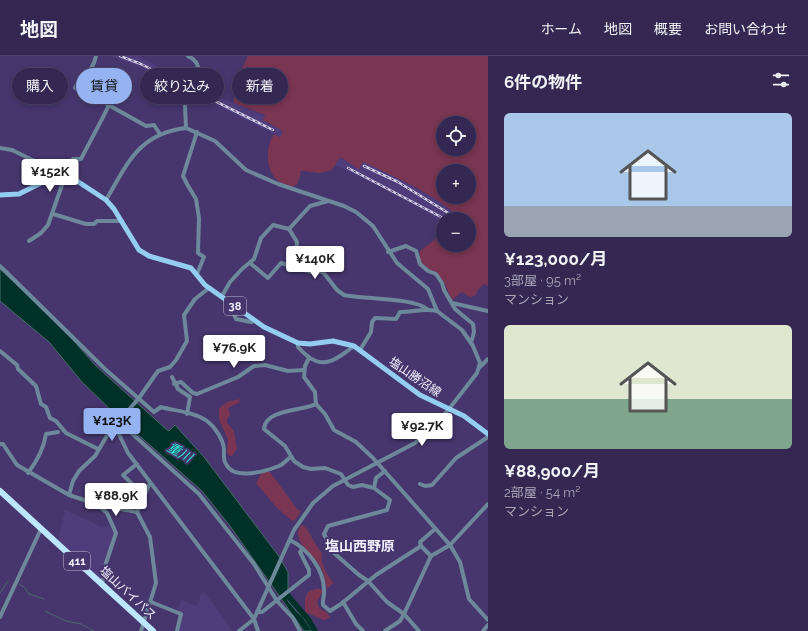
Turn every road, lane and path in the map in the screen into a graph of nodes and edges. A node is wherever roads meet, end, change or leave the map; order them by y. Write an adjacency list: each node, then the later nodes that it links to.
1 (96, 56): 5 (street)
2 (188, 56): 3 (street)
3 (199, 68)
4 (185, 104): 6 (street)
5 (109, 105): 8 (street); 10 (street)
6 (186, 128): 7 (street); 8 (street)
7 (197, 132): 14 (street); 23 (street)
8 (160, 134): 13 (street)
9 (0, 148): 10 (street)
10 (68, 168): 11 (street)
11 (64, 177): 12 (main road); 13 (main road, 塩山勝沼線 / 38); 15 (street)
12 (0, 195)
13 (106, 200): 16 (main road, 塩山勝沼線 / 38)
14 (328, 201): 17 (street); 19 (street)
15 (53, 214): 16 (street); 18 (street)
16 (122, 221): 23 (main road, 塩山勝沼線 / 38)
17 (289, 229): 20 (street); 22 (street)
18 (29, 242)
19 (388, 252): 27 (street); 29 (street)
20 (250, 263): 22 (street); 25 (street)
21 (0, 266): 43 (street)
22 (294, 268): 28 (street)
23 (197, 274): 24 (main road, 塩山勝沼線 / 38)
24 (209, 288): 25 (main road, 塩山勝沼線 / 38); 43 (street)
25 (222, 296): 26 (main road, 塩山勝沼線 / 38)
26 (232, 303): 31 (main road, 塩山勝沼線 / 38); 31 (street)
27 (452, 303): 30 (street); 32 (street)
28 (427, 309): 29 (street); 35 (street)
29 (437, 311): 32 (street)
30 (488, 311)
31 (254, 321): 33 (main road, 塩山勝沼線 / 38)
32 (471, 342): 39 (street)
33 (298, 343): 34 (main road, 塩山勝沼線 / 38); 37 (street, 塩山勝沼線 / 38)
34 (354, 346): 35 (main road, 塩山勝沼線 / 38); 37 (street)
35 (360, 350): 45 (main road, 塩山勝沼線 / 38)
36 (0, 351): 53 (street)
37 (309, 358): 40 (street)
38 (488, 359): 39 (street)
39 (479, 368): 45 (street)
40 (304, 370): 42 (street); 44 (street)
41 (172, 377): 42 (street)
42 (174, 384): 46 (street)
43 (139, 398): 46 (street); 47 (street)
44 (316, 404): 54 (street); 56 (street)
45 (449, 409): 50 (main road, 塩山勝沼線 / 38); 56 (street)
46 (187, 414): 54 (street)
47 (118, 422): 48 (street); 78 (street)
48 (115, 426): 53 (street); 55 (street)
49 (58, 432): 58 (street)
50 (488, 434)
51 (488, 437): 61 (street)
52 (0, 444): 58 (street)
53 (98, 449): 64 (street)
54 (291, 457): 59 (street)
55 (137, 464): 60 (street); 65 (street)
56 (378, 464): 57 (street); 59 (street)
57 (385, 471): 62 (street); 69 (street)
58 (28, 473): 64 (street)
59 (345, 480): 62 (street); 71 (street)
60 (150, 483): 65 (street); 85 (street)
61 (420, 484)
62 (374, 488): 76 (street)
63 (0, 491): 70 (highway, 塩山バイパス / 411)
64 (68, 495): 67 (street)
65 (145, 497): 68 (street)
66 (488, 504): 72 (street)
67 (99, 506): 68 (street); 77 (street)
68 (137, 512): 80 (street)
69 (435, 528): 72 (street); 73 (street)
70 (41, 529): 77 (highway, 塩山バイパス / 411); 84 (street)
71 (290, 540): 74 (street); 78 (street)
72 (450, 545): 75 (street); 86 (street)
73 (421, 546): 75 (street); 76 (street)
74 (303, 549): 79 (street); 81 (street)
75 (431, 556): 83 (street)
76 (368, 581): 81 (street); 83 (street)
77 (102, 585): 87 (highway, 塩山バイパス / 411)
78 (269, 588): 79 (street); 82 (street)
79 (277, 601): 82 (street); 94 (street)
80 (151, 602): 87 (street); 91 (street)
81 (343, 602): 95 (street)
82 (257, 612): 85 (street)
83 (404, 614): 96 (street); 97 (street)
84 (0, 617)
85 (254, 620): 92 (street); 93 (street)
86 (488, 620)
87 (144, 623): 89 (street); 90 (highway, 塩山バイパス / 411)
88 (488, 625): 98 (street)
89 (141, 631)
90 (153, 631)
91 (177, 631)
92 (239, 631)
93 (258, 631)
94 (300, 631)
95 (363, 631)
96 (385, 631)
97 (419, 631)
98 (483, 631)

